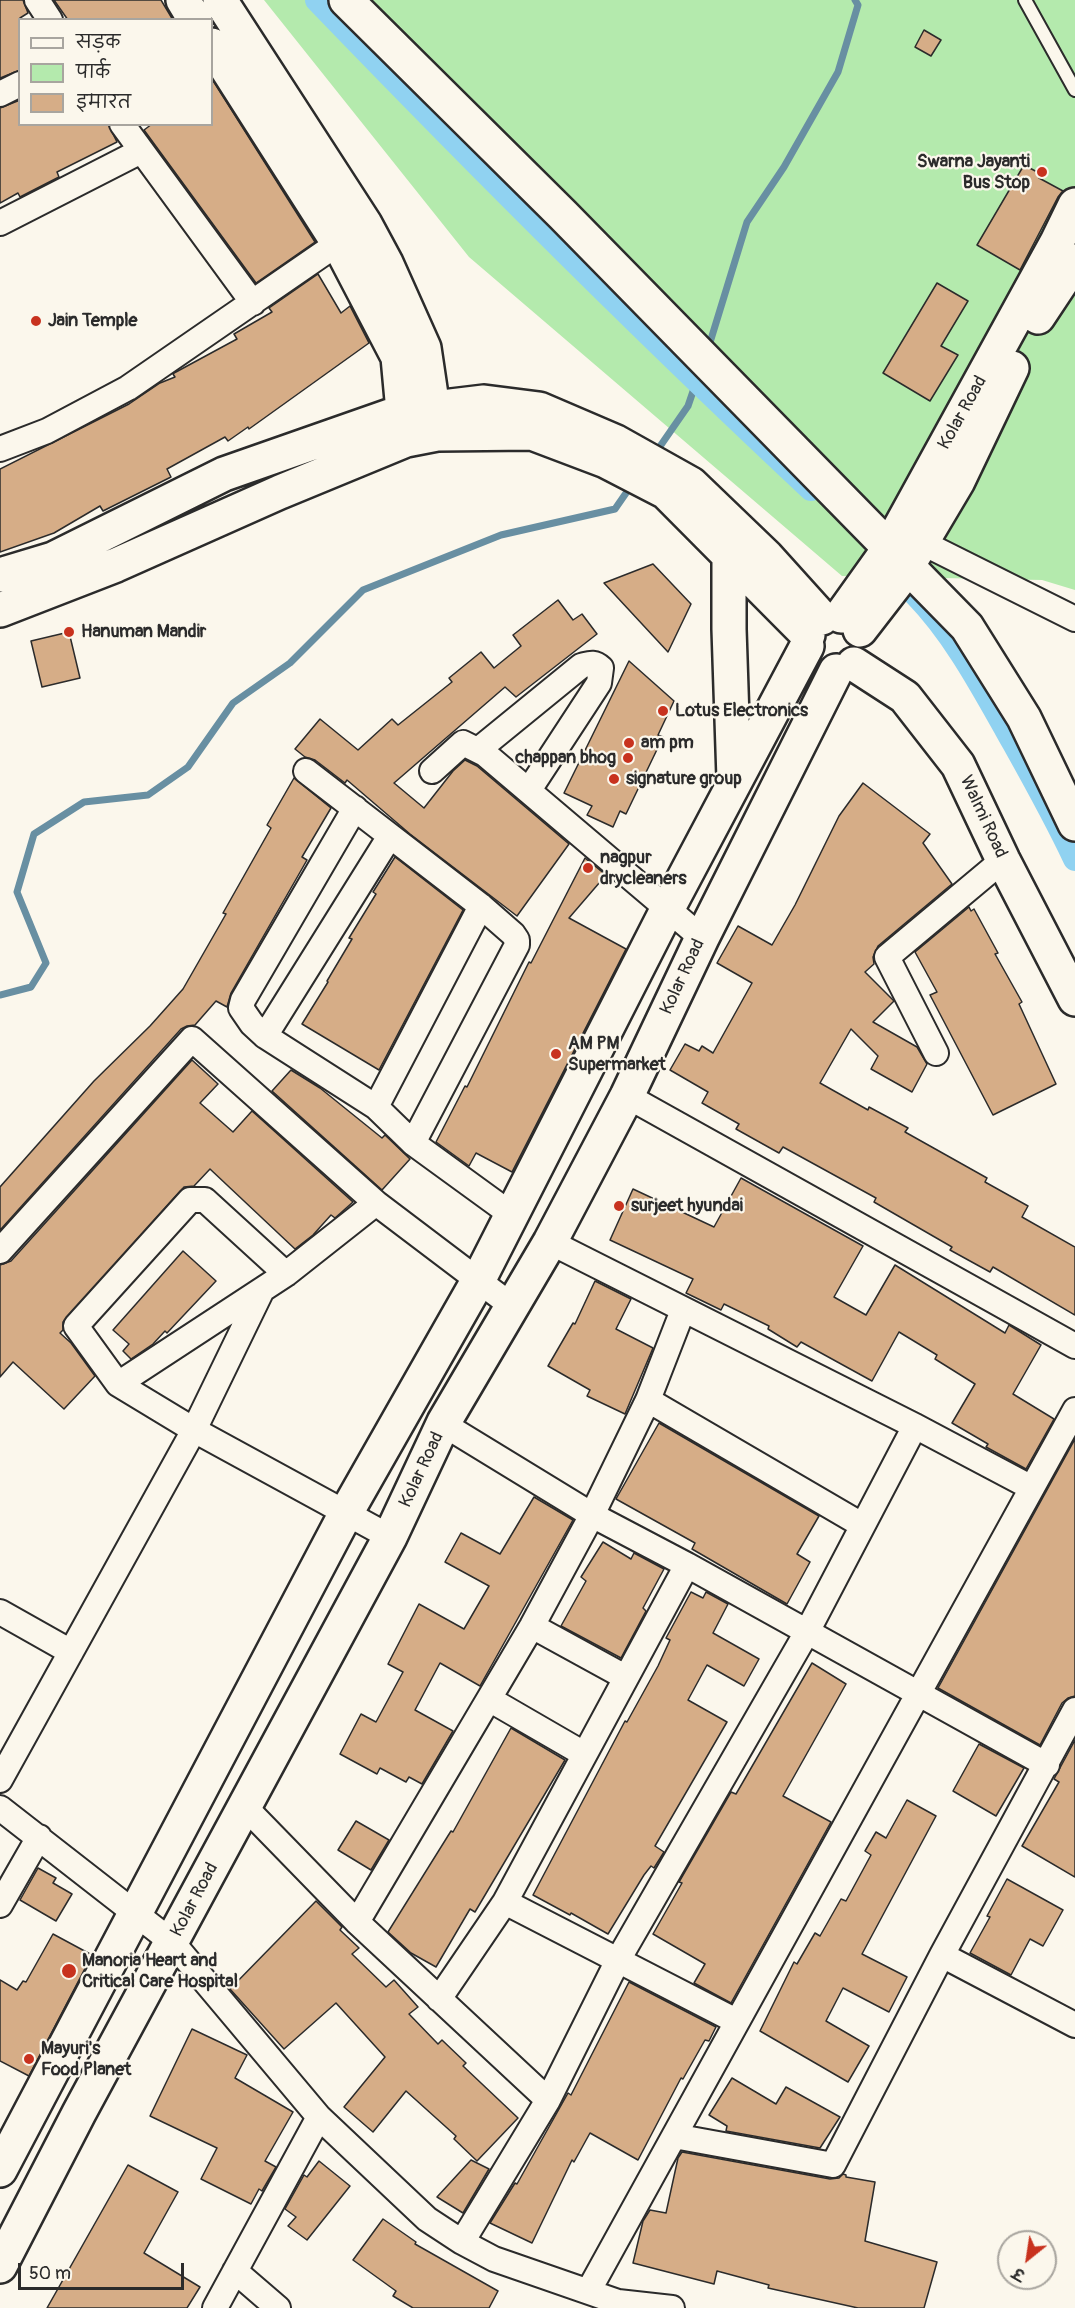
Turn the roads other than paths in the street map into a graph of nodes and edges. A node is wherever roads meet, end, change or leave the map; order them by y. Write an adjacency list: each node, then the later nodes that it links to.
1 (37, 0): 6 (street)
2 (183, 0): 7 (main road)
3 (220, 0): 16 (main road)
4 (346, 0): 23 (main road)
5 (1024, 0): 10 (lane)
6 (49, 18)
7 (194, 18)
8 (213, 47): 17 (main road)
9 (18, 85): 11 (street)
10 (1075, 90)
11 (0, 94)
12 (123, 126): 13 (street)
13 (141, 151): 15 (street); 19 (street)
14 (1075, 205): 23 (main road, Kolar Road)
15 (0, 223)
16 (365, 224): 17 (street); 20 (main road)
17 (339, 244): 19 (street); 20 (main road)
18 (1075, 261): 23 (main road, Kolar Road)
19 (253, 303): 21 (street)
20 (419, 423): 22 (main road, Walmi Road); 24 (main road); 25 (main road)
21 (0, 449)
22 (721, 535): 27 (main road, Walmi Road); 32 (main road)
23 (901, 557): 26 (street); 27 (main road, Kolar Road); 35 (main road)
24 (0, 575)
25 (0, 610)
26 (1075, 619)
27 (839, 622): 28 (main road, Kolar Road); 28 (main road, Walmi Road); 32 (main road, Kolar Road)
28 (845, 668): 37 (main road, Walmi Road); 40 (main road, Kolar Road)
29 (478, 750): 31 (street); 33 (street); 33 (street)
30 (306, 771): 34 (street)
31 (432, 771)
32 (735, 780): 39 (main road, Kolar Road)
33 (530, 790): 39 (street)
34 (355, 808): 36 (street); 42 (street)
35 (1075, 824)
36 (390, 836): 38 (street); 42 (street)
37 (1003, 860): 41 (main road, Walmi Road); 43 (street)
38 (481, 906): 45 (street); 46 (street)
39 (668, 908): 40 (street); 48 (main road, Kolar Road)
40 (702, 938): 44 (main road, Kolar Road)
41 (1075, 999)
42 (265, 1036): 45 (street)
43 (936, 1053)
44 (627, 1096): 49 (main road, Kolar Road); 56 (street)
45 (376, 1107): 46 (street)
46 (413, 1143): 48 (street)
47 (376, 1203): 50 (street); 51 (street); 52 (street)
48 (512, 1215): 49 (main road); 52 (main road, Kolar Road)
49 (550, 1242): 54 (main road, Kolar Road); 55 (street)
50 (0, 1251)
51 (286, 1274): 53 (street); 57 (street)
52 (478, 1281): 54 (street); 64 (main road, Kolar Road)
53 (263, 1289): 57 (street); 62 (street)
54 (512, 1306): 60 (main road, Kolar Road)
55 (683, 1310): 58 (street); 61 (street)
56 (1075, 1347)
57 (118, 1384): 62 (street)
58 (648, 1400): 65 (street); 66 (street)
59 (1075, 1410): 63 (street)
60 (444, 1422): 65 (street); 67 (main road, Kolar Road)
61 (915, 1426): 63 (street); 66 (street)
62 (194, 1430): 64 (street); 72 (street)
63 (1032, 1488): 74 (street)
64 (346, 1513): 67 (street); 85 (main road, Kolar Road)
65 (592, 1515): 68 (street); 70 (street)
66 (862, 1525): 71 (street)
67 (390, 1537): 80 (main road, Kolar Road)
68 (687, 1565): 71 (street); 73 (street)
69 (0, 1612): 72 (street)
70 (532, 1626): 73 (street); 75 (street)
71 (807, 1632): 74 (street); 89 (street)
72 (71, 1652): 79 (street)
73 (625, 1677): 77 (street)
74 (919, 1693): 78 (street); 91 (street)
75 (489, 1699): 77 (street); 86 (street)
76 (1075, 1710): 78 (street)
77 (584, 1754): 83 (street)
78 (1047, 1765): 88 (street)
79 (0, 1780)
80 (245, 1807): 86 (street); 87 (main road, Kolar Road)
81 (0, 1808): 82 (street)
82 (39, 1837): 84 (street); 85 (street)
83 (505, 1902): 89 (street); 90 (street)
84 (0, 1905)
85 (136, 1913): 87 (street); 96 (main road, Kolar Road)
86 (357, 1922): 90 (street)
87 (172, 1942): 94 (street); 98 (main road, Kolar Road)
88 (942, 1955): 92 (street); 95 (street)
89 (618, 1960): 91 (street); 93 (street)
90 (439, 1999): 93 (street)
91 (736, 2021): 95 (street)
92 (1075, 2025)
93 (548, 2100): 97 (street)
94 (319, 2117): 97 (street); 99 (street)
95 (674, 2136): 100 (street)
96 (0, 2170)
97 (462, 2242): 100 (street)
98 (0, 2266)
99 (235, 2271): 101 (street); 102 (street)
100 (589, 2290): 103 (street)
101 (215, 2308)
102 (278, 2308)
103 (672, 2308)

